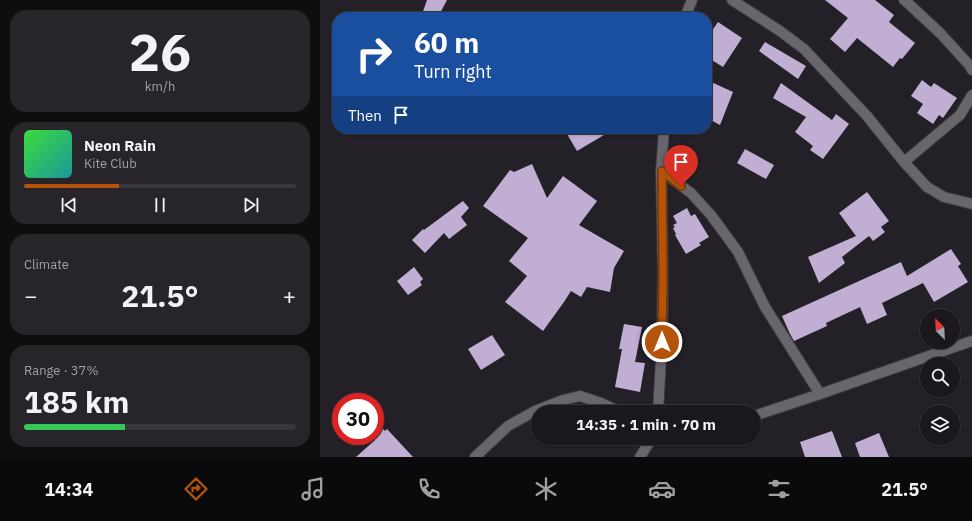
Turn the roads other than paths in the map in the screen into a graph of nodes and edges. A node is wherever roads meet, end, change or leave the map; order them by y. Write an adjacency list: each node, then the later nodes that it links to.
1 (692, 0): 4 (street)
2 (732, 0): 8 (street)
3 (904, 0): 5 (street)
4 (687, 12)
5 (972, 70)
6 (972, 95): 8 (street)
7 (664, 134): 9 (street)
8 (904, 162): 10 (street)
9 (662, 171): 12 (street); 15 (street)
10 (972, 204)
11 (972, 341): 12 (street)
12 (820, 394): 17 (street)
13 (549, 405): 14 (street)
14 (605, 405)
15 (658, 405)
16 (531, 412): 19 (street)
17 (761, 414)
18 (648, 445): 20 (street)
19 (475, 457)
20 (640, 457)

